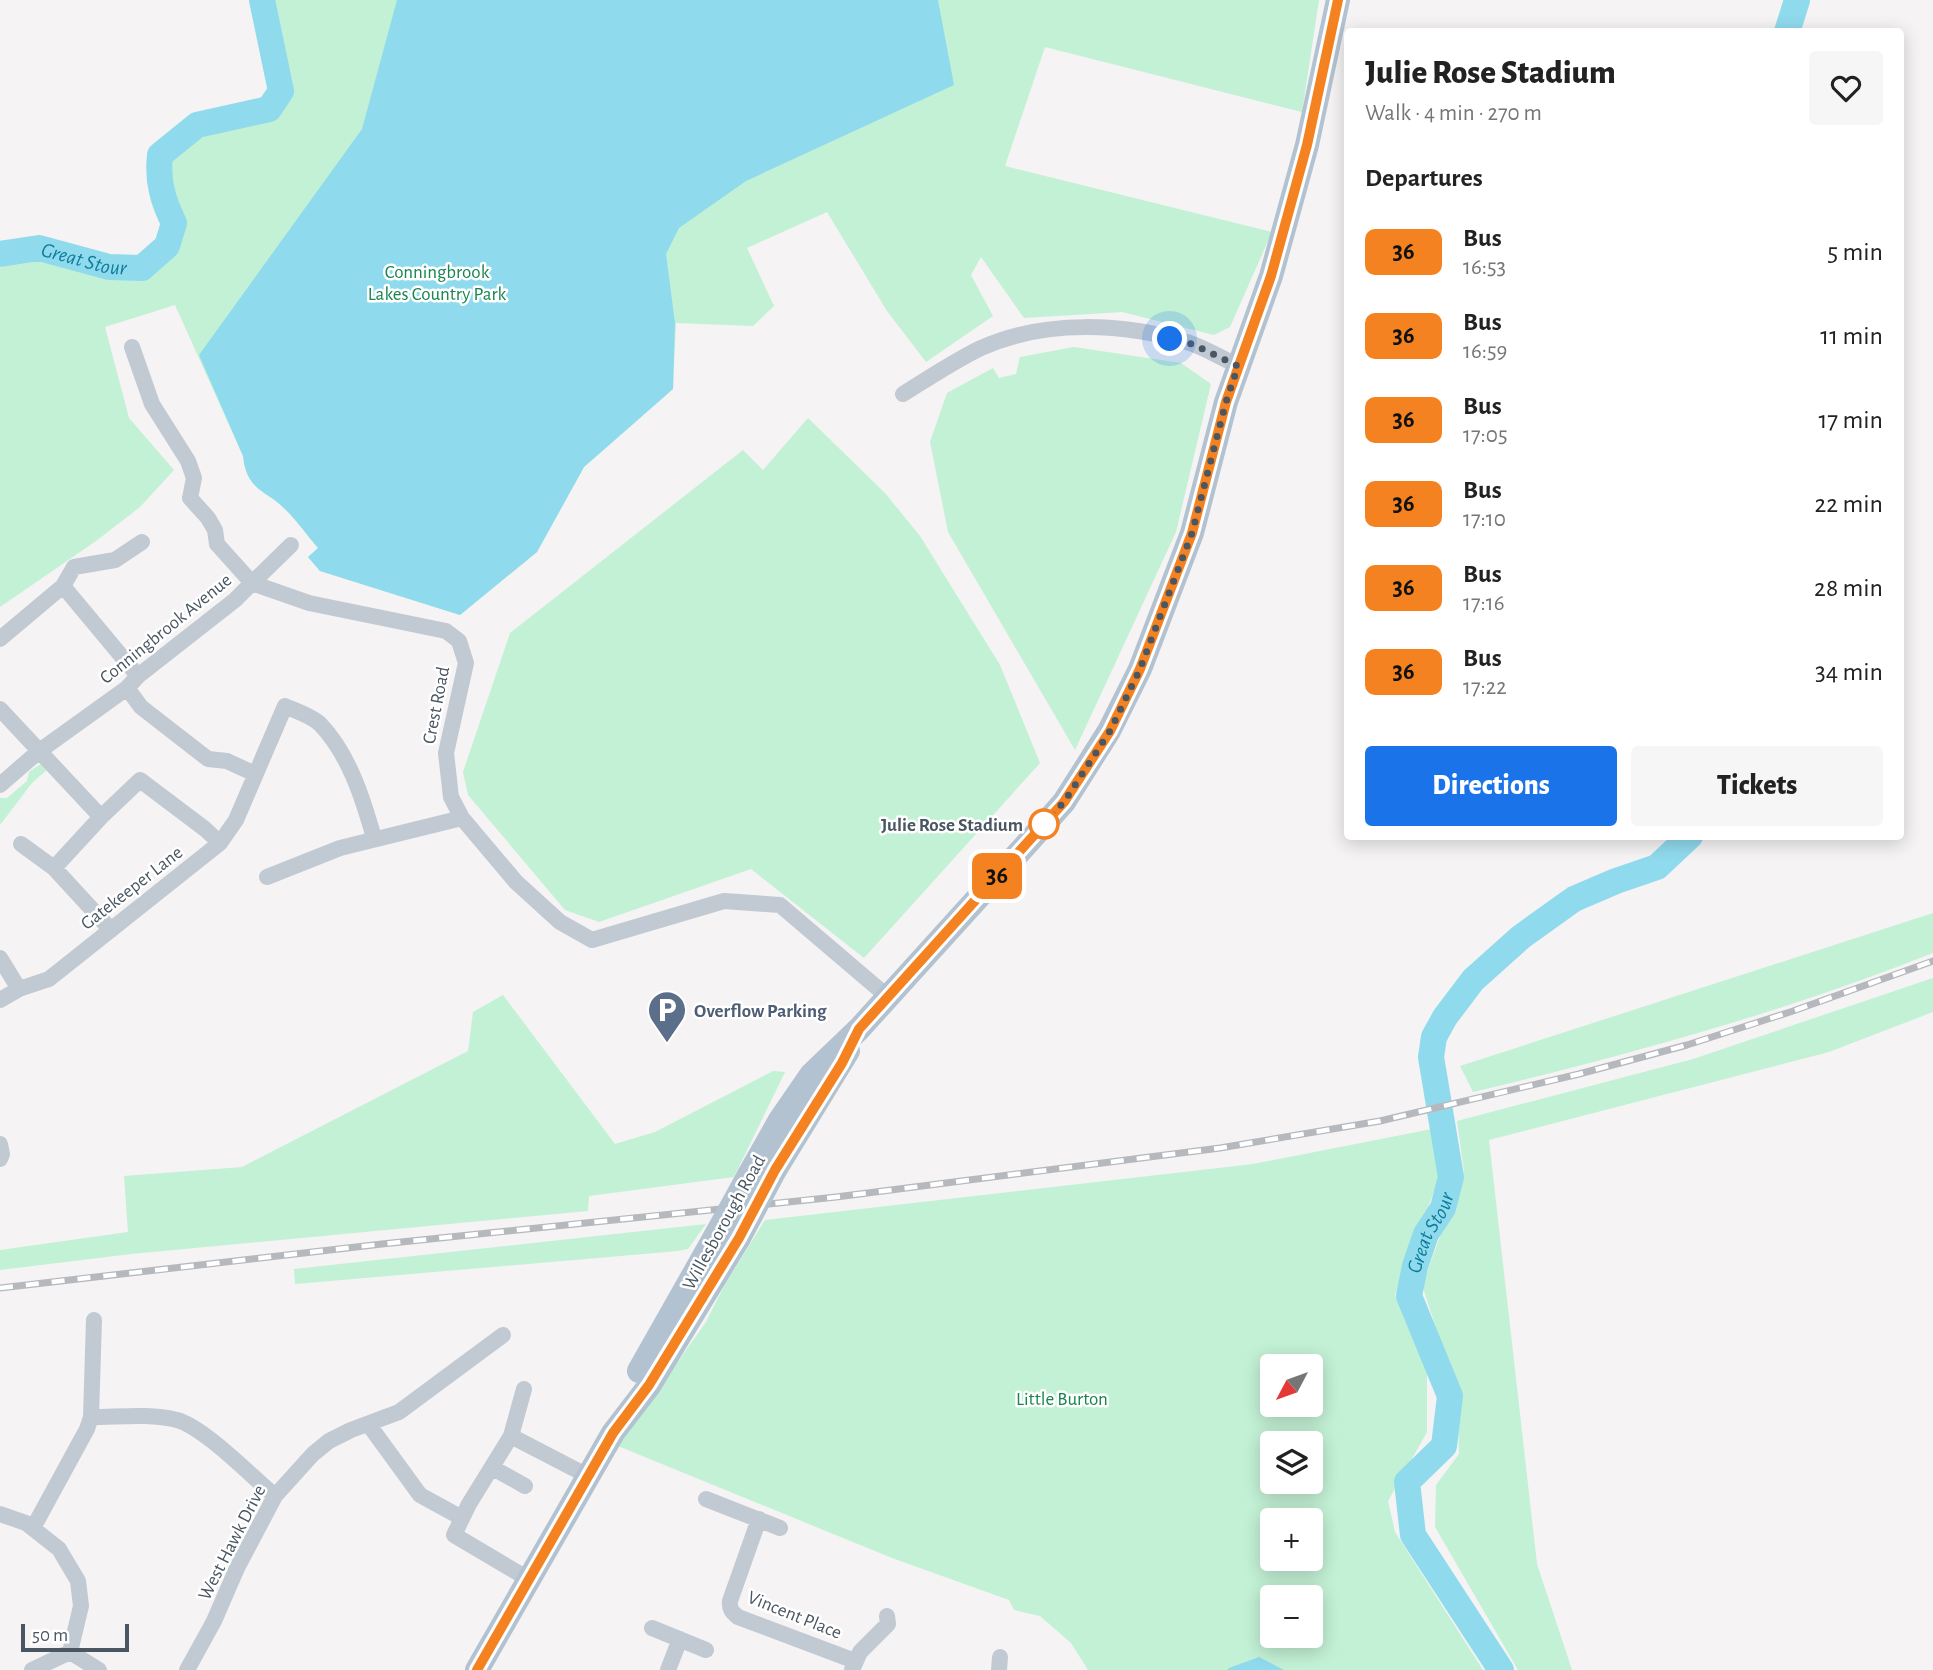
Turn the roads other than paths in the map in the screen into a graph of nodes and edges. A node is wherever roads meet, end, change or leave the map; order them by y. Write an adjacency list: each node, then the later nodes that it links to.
1 (1338, 0): 3 (main road, Willesborough Road)
2 (132, 347): 7 (street)
3 (1238, 366): 4 (street); 26 (main road, Willesborough Road)
4 (903, 394)
5 (142, 542): 8 (street)
6 (291, 545): 7 (street)
7 (252, 583): 10 (street, Conningbrook Avenue); 11 (street, Conningbrook Avenue)
8 (63, 586): 9 (street); 11 (street)
9 (0, 639)
10 (459, 641): 17 (street, Crest Road)
11 (132, 682): 13 (street, Conningbrook Avenue); 14 (street)
12 (0, 709): 13 (street)
13 (38, 752): 15 (street, Conningbrook Avenue); 16 (street)
14 (255, 774): 18 (street, Gatekeeper Lane); 19 (street, Gatekeeper Lane)
15 (0, 785)
16 (102, 817): 19 (street); 21 (street)
17 (462, 818): 18 (street); 26 (street)
18 (374, 838): 22 (street)
19 (220, 843): 23 (street, Gatekeeper Lane)
20 (21, 844): 21 (street)
21 (54, 868): 23 (street)
22 (267, 877)
23 (111, 930): 25 (street, Gatekeeper Lane)
24 (0, 957): 25 (street)
25 (19, 989): 27 (street, Gatekeeper Lane)
26 (888, 997): 28 (main road, Willesborough Road)
27 (0, 1000)
28 (859, 1029): 31 (main road, Willesborough Road, bridge); 31 (main road, Willesborough Road, bridge)
29 (0, 1144): 30 (street)
30 (0, 1159)
31 (727, 1236): 39 (main road, Willesborough Road)
32 (94, 1320): 35 (street)
33 (503, 1335): 36 (street, West Hawk Drive)
34 (524, 1389): 37 (street)
35 (91, 1417): 41 (street); 46 (street)
36 (369, 1425): 41 (street, West Hawk Drive); 44 (street)
37 (510, 1436): 38 (street); 39 (street)
38 (492, 1468): 40 (street); 44 (street)
39 (588, 1476): 48 (main road, Willesborough Road)
40 (525, 1486)
41 (275, 1496): 57 (street, West Hawk Drive)
42 (706, 1499): 45 (street)
43 (0, 1514): 46 (street)
44 (462, 1518): 48 (street)
45 (759, 1520): 47 (street); 54 (street, Vincent Place)
46 (33, 1528): 53 (street)
47 (780, 1528)
48 (530, 1580): 58 (main road, Willesborough Road)
49 (887, 1616): 54 (street, Vincent Place)
50 (652, 1628): 51 (street)
51 (680, 1639): 52 (street); 59 (street)
52 (706, 1650)
53 (70, 1652): 55 (street); 56 (street)
54 (853, 1666)
55 (32, 1670)
56 (99, 1670)
57 (187, 1670)
58 (477, 1670)
59 (668, 1670)

